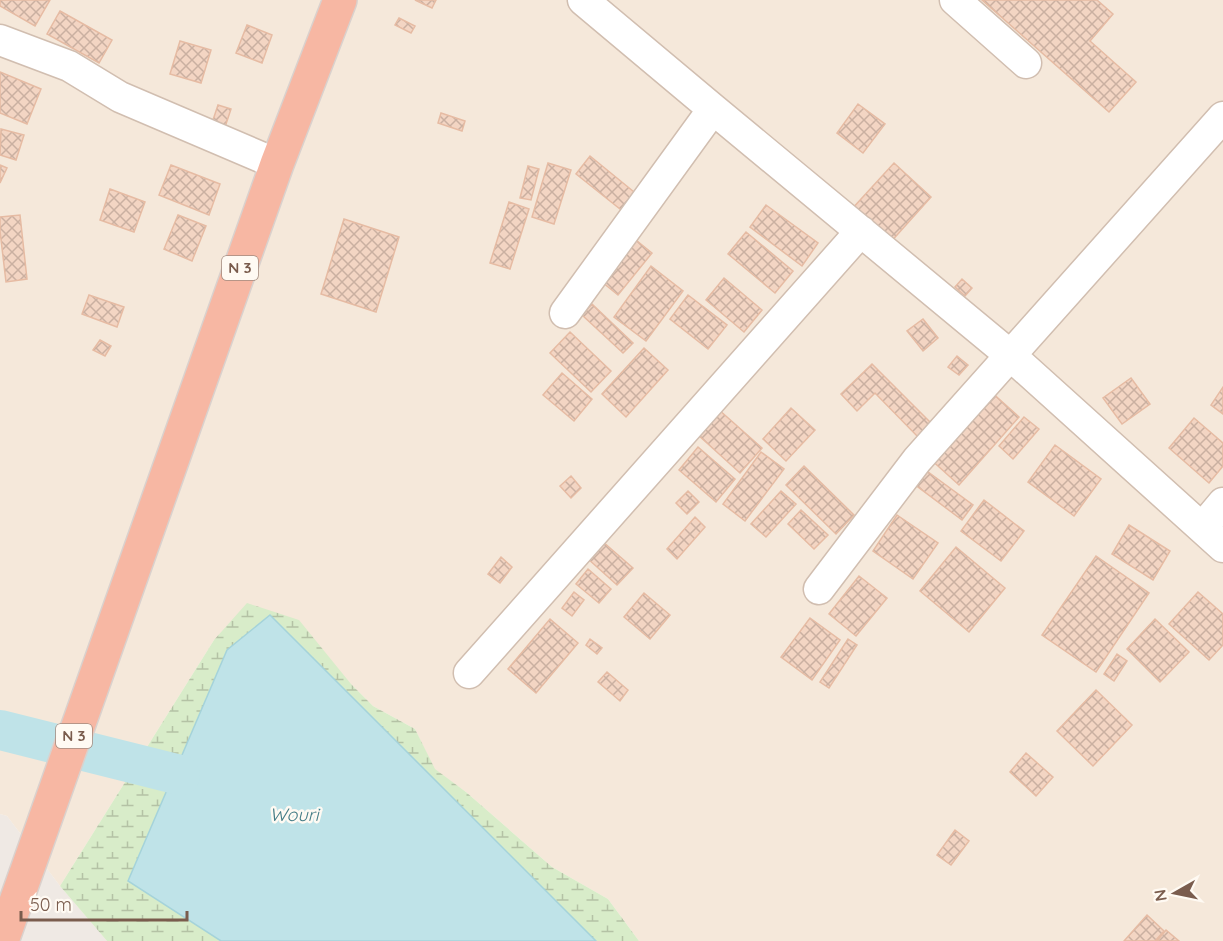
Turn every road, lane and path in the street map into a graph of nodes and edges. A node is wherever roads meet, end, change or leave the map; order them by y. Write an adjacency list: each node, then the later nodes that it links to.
1 (340, 0): 8 (highway, N 3)
2 (583, 0): 6 (street)
3 (955, 0): 5 (street)
4 (0, 40): 8 (street)
5 (1026, 63)
6 (712, 109): 9 (street); 10 (street)
7 (1223, 117): 11 (street)
8 (277, 164): 16 (highway, N 3)
9 (861, 231): 11 (street); 15 (street)
10 (565, 313)
11 (1010, 355): 13 (street); 14 (street)
12 (1223, 503): 13 (street)
13 (1213, 538)
14 (819, 589)
15 (469, 673)
16 (2, 941)

